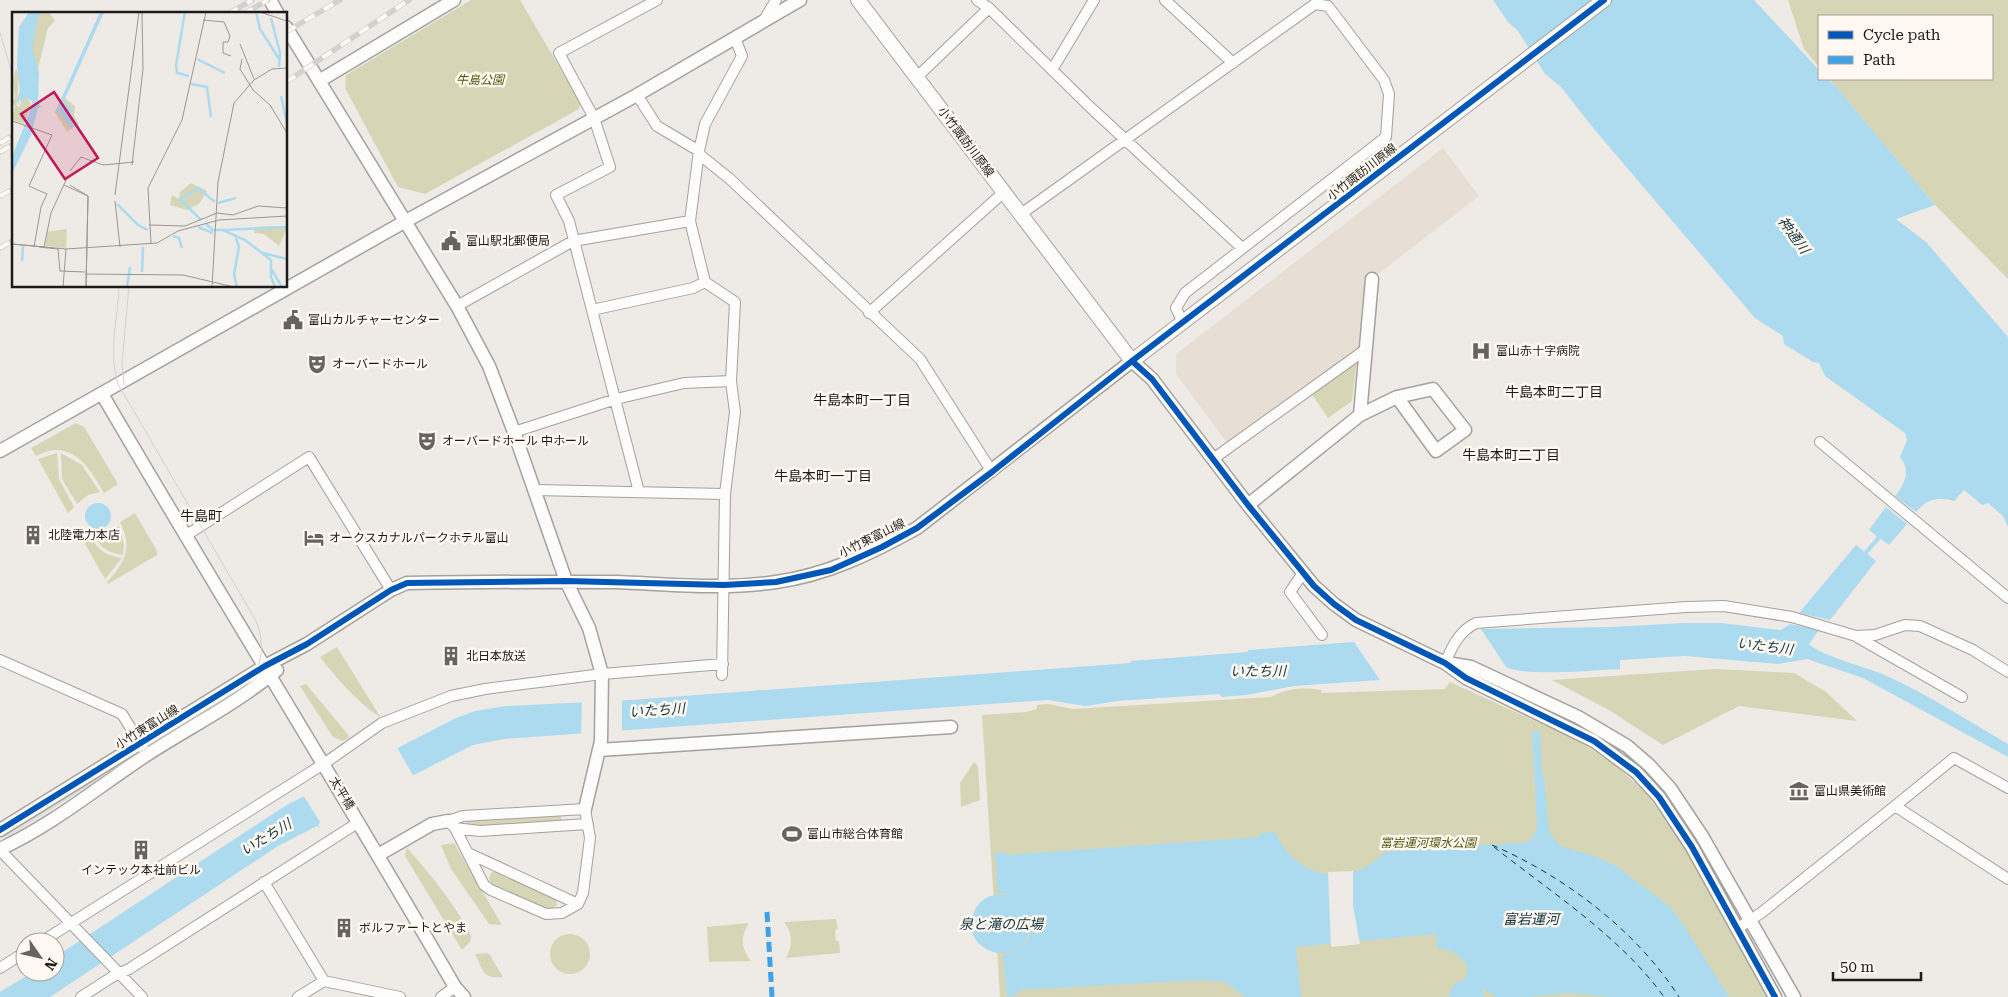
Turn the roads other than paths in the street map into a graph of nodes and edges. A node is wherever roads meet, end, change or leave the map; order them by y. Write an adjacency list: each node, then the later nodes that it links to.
1 (270, 0): 12 (street)
2 (454, 0): 19 (street)
3 (657, 0): 21 (street)
4 (776, 0): 13 (street)
5 (800, 0): 13 (street)
6 (858, 0): 18 (main road, 小竹諏訪川原線)
7 (976, 0): 11 (street)
8 (1094, 0): 17 (street)
9 (1165, 0): 16 (street)
10 (1604, 0): 35 (main road, 小竹諏訪川原線)
11 (989, 8): 17 (street); 18 (street)
12 (277, 12)
13 (764, 20): 15 (street)
14 (288, 30): 19 (street)
15 (735, 38): 20 (street); 23 (street)
16 (1233, 63): 22 (street); 29 (street)
17 (1052, 70): 22 (street)
18 (917, 78): 24 (main road, 小竹諏訪川原線)
19 (319, 81): 27 (street)
20 (637, 95): 21 (street); 23 (street)
21 (594, 118): 27 (street); 28 (street)
22 (1125, 140): 25 (street); 29 (street)
23 (699, 151): 26 (street); 34 (street)
24 (1004, 192): 25 (main road, 小竹諏訪川原線); 34 (street)
25 (1021, 214): 37 (main road, 小竹諏訪川原線)
26 (690, 221): 28 (street); 31 (street)
27 (404, 222): 32 (street); 39 (street)
28 (573, 241): 32 (street); 33 (street)
29 (1242, 248): 35 (street)
30 (1372, 279): 36 (street)
31 (705, 282): 33 (street); 38 (street)
32 (457, 306): 43 (street)
33 (592, 310): 41 (street)
34 (869, 313): 47 (street)
35 (1183, 323): 37 (main road, 小竹諏訪川原線)
36 (1365, 350): 42 (street); 46 (street)
37 (1132, 361): 46 (street); 47 (street, 小竹東富山線)
38 (731, 381): 41 (street); 50 (street)
39 (102, 394): 45 (street); 52 (street, 太平橋)
40 (1397, 397): 40 (street); 42 (street)
41 (616, 399): 43 (street); 49 (street)
42 (1360, 415): 51 (street)
43 (514, 432): 48 (street)
44 (1820, 442): 57 (street)
45 (0, 451)
46 (1213, 460): 51 (street)
47 (992, 472): 55 (street, 小竹東富山線)
48 (535, 490): 49 (street); 54 (street)
49 (639, 492): 50 (street)
50 (725, 494): 55 (street)
51 (1248, 505): 53 (street)
52 (186, 536): 56 (street); 63 (street, 太平橋)
53 (1303, 573): 58 (street); 61 (street)
54 (566, 581): 55 (street, 小竹東富山線); 56 (street, 小竹東富山線); 65 (street)
55 (724, 585): 62 (street)
56 (391, 590): 63 (street, 小竹東富山線)
57 (2008, 598)
58 (1322, 636)
59 (1856, 636): 61 (street); 64 (street); 67 (street)
60 (0, 660): 70 (street)
61 (1442, 662): 85 (street); 87 (street)
62 (722, 664): 65 (street); 66 (street)
63 (268, 671): 70 (street, 小竹東富山線); 71 (street, 太平橋)
64 (2008, 672)
65 (602, 674): 69 (street); 71 (street)
66 (722, 675)
67 (1962, 697)
68 (951, 727): 69 (street)
69 (600, 746): 74 (street)
70 (144, 750): 78 (street, 小竹東富山線); 79 (street, 小竹東富山線)
71 (326, 767): 75 (street, 太平橋); 86 (street)
72 (2008, 788): 73 (street)
73 (1895, 806): 82 (street); 85 (street)
74 (585, 809): 76 (street); 77 (street)
75 (357, 819): 81 (street, 太平橋); 83 (street)
76 (587, 824): 77 (street); 84 (street)
77 (452, 825): 80 (street); 81 (street)
78 (0, 830)
79 (0, 849): 86 (street)
80 (468, 853): 84 (street); 84 (street)
81 (378, 855): 93 (street, 太平橋)
82 (2008, 880)
83 (264, 882): 91 (street); 92 (street)
84 (578, 904)
85 (1750, 921): 87 (street); 100 (street)
86 (74, 926): 88 (street); 91 (street)
87 (1738, 928): 99 (street)
88 (62, 932)
89 (15, 958): 90 (street)
90 (0, 968)
91 (121, 974): 94 (street); 95 (street)
92 (324, 981): 96 (street); 97 (street)
93 (459, 992): 98 (street)
94 (81, 997)
95 (142, 997)
96 (298, 997)
97 (400, 997)
98 (440, 997)
99 (1775, 997)
100 (1794, 997)

